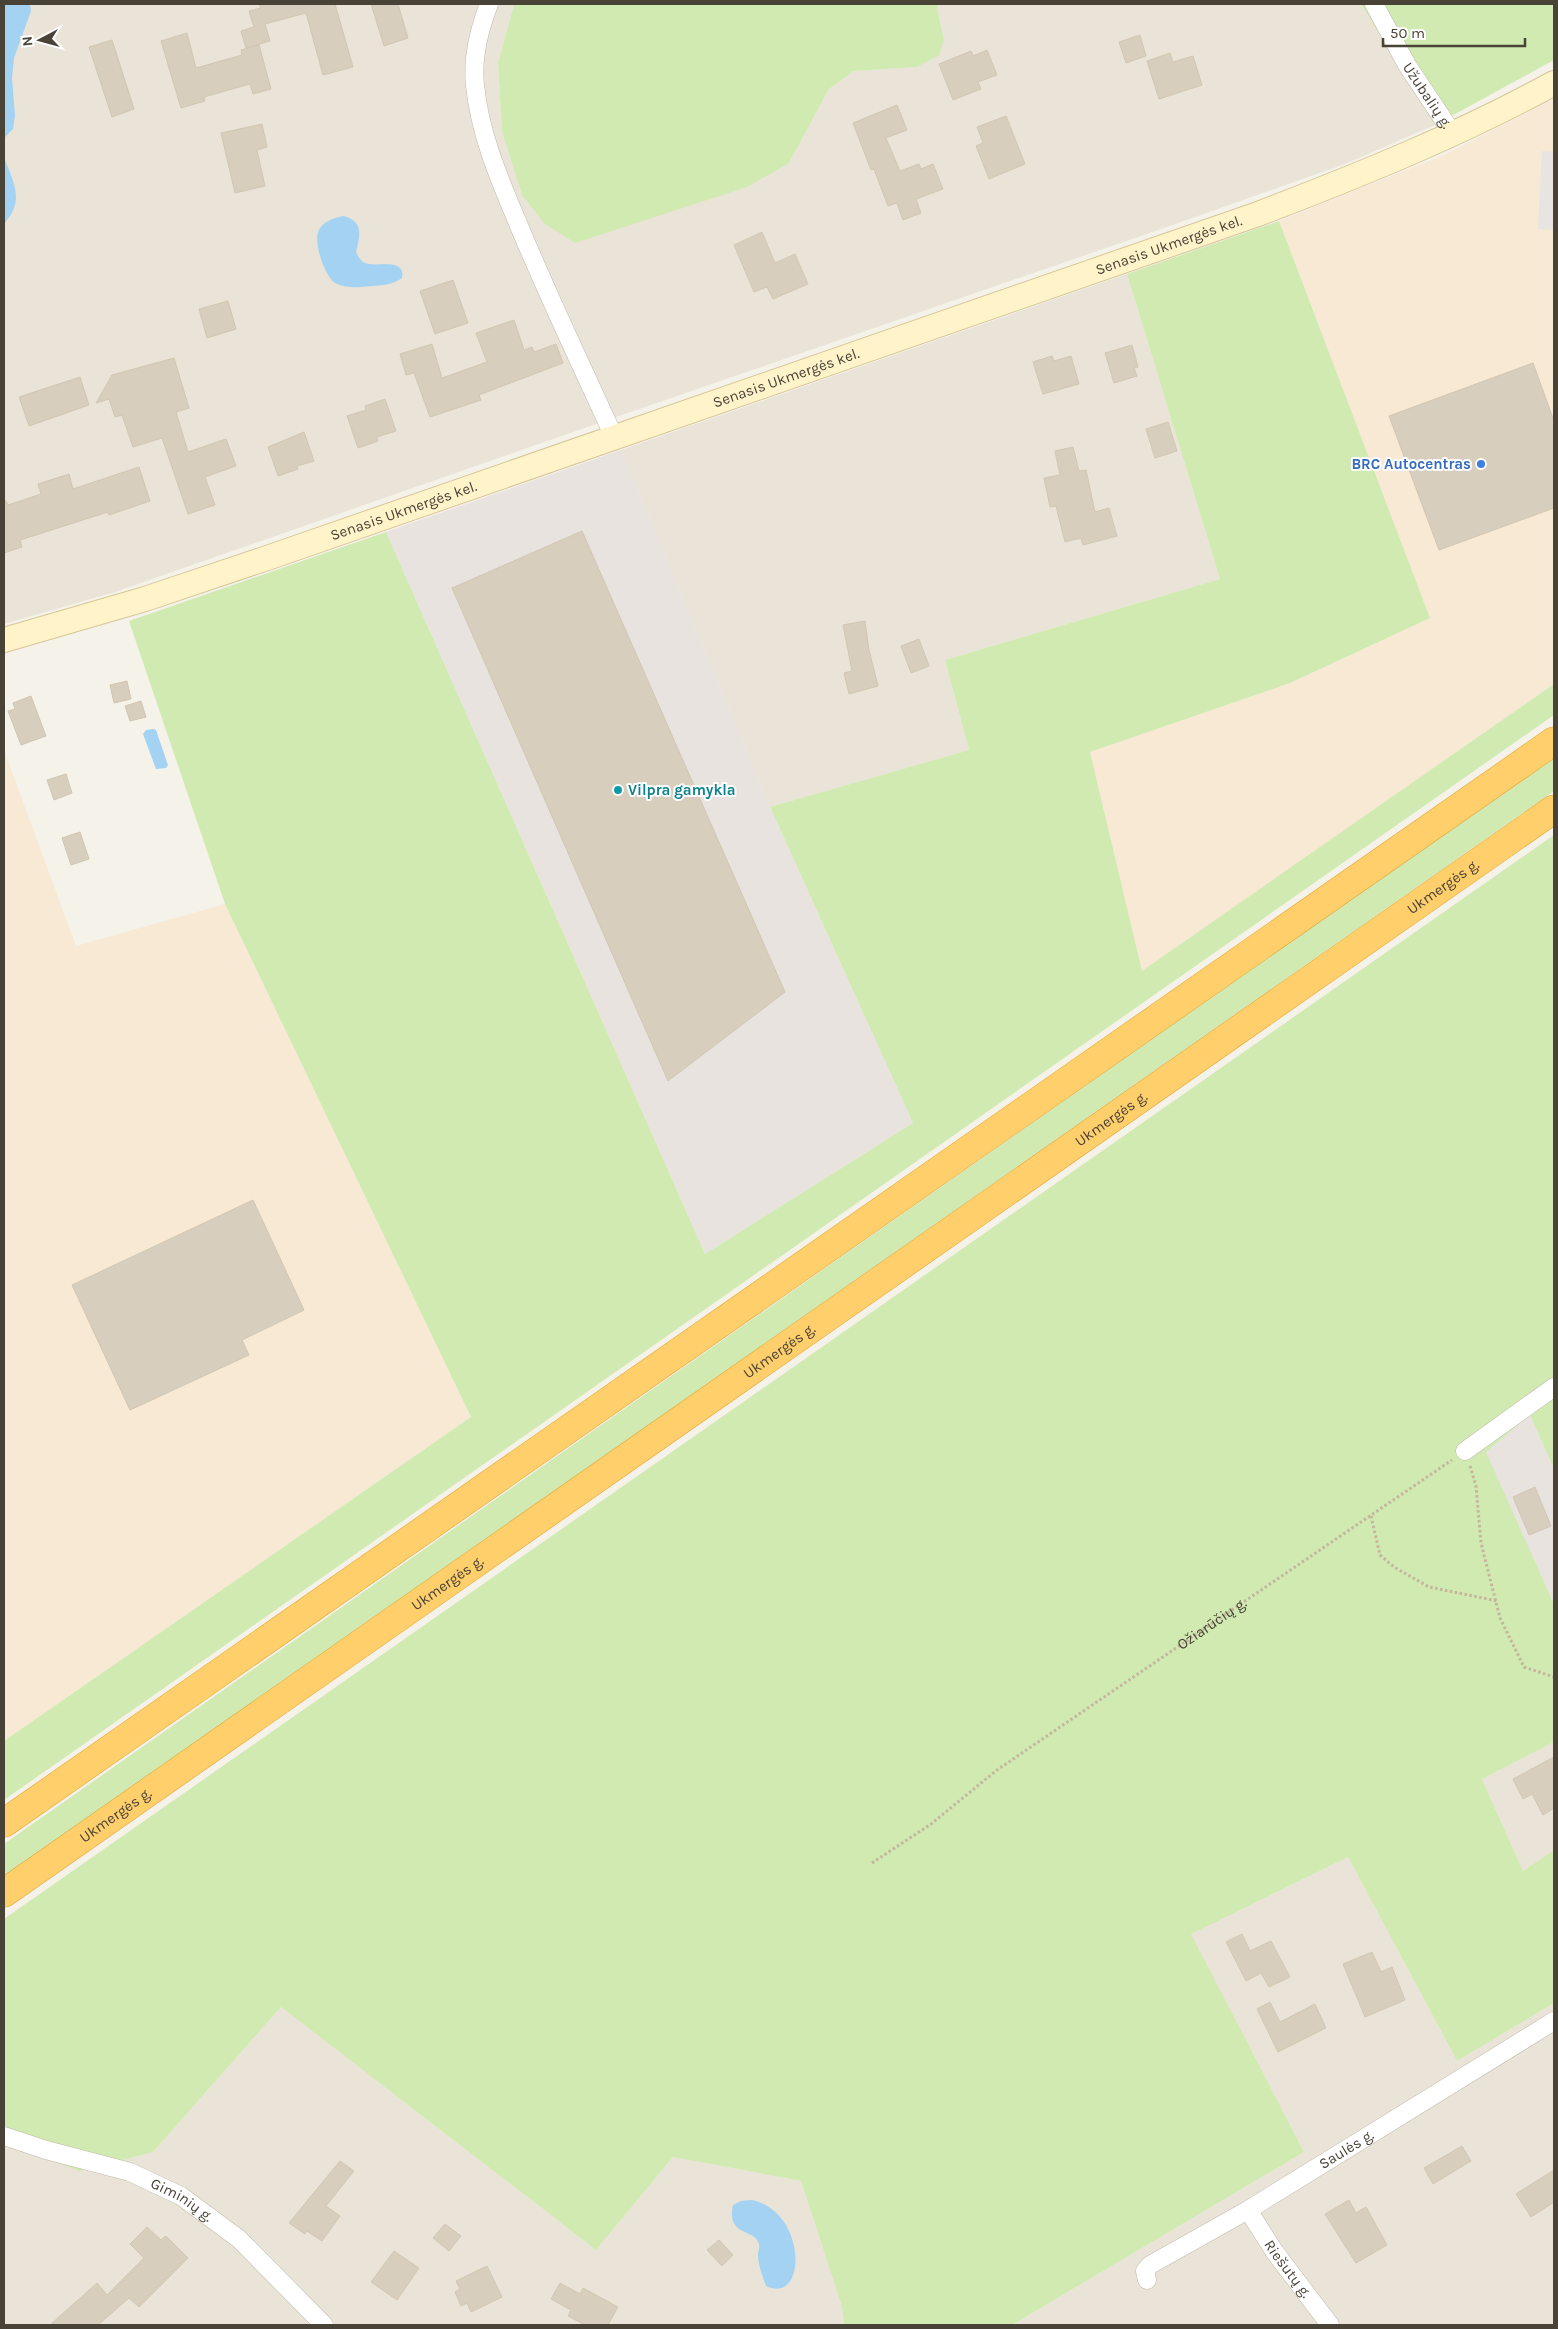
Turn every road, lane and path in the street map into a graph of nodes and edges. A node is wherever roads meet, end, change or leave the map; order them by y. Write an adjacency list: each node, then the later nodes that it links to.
1 (489, 4): 5 (street)
2 (1374, 4): 4 (street, Užubalių g.)
3 (1554, 83): 4 (main road, Senasis Ukmergės kel.)
4 (1454, 134): 5 (main road, Senasis Ukmergės kel.)
5 (614, 437): 6 (main road, Senasis Ukmergės kel.)
6 (4, 640)
7 (1554, 740): 14 (highway)
8 (1554, 809): 16 (highway, Ukmergės g.)
9 (1554, 1387): 10 (street)
10 (1465, 1451): 11 (path, Ožiarūčių g.); 12 (path)
11 (1370, 1516): 12 (path); 15 (path, Ožiarūčių g.)
12 (1497, 1601): 13 (path)
13 (1554, 1677)
14 (4, 1823)
15 (872, 1862)
16 (4, 1893)
17 (1554, 2021): 19 (street, Saulės g.)
18 (4, 2136): 21 (street, Giminių g.)
19 (1248, 2210): 20 (street, Saulės g.); 22 (street, Riešutų g.)
20 (1147, 2280)
21 (324, 2325)
22 (1330, 2325)

